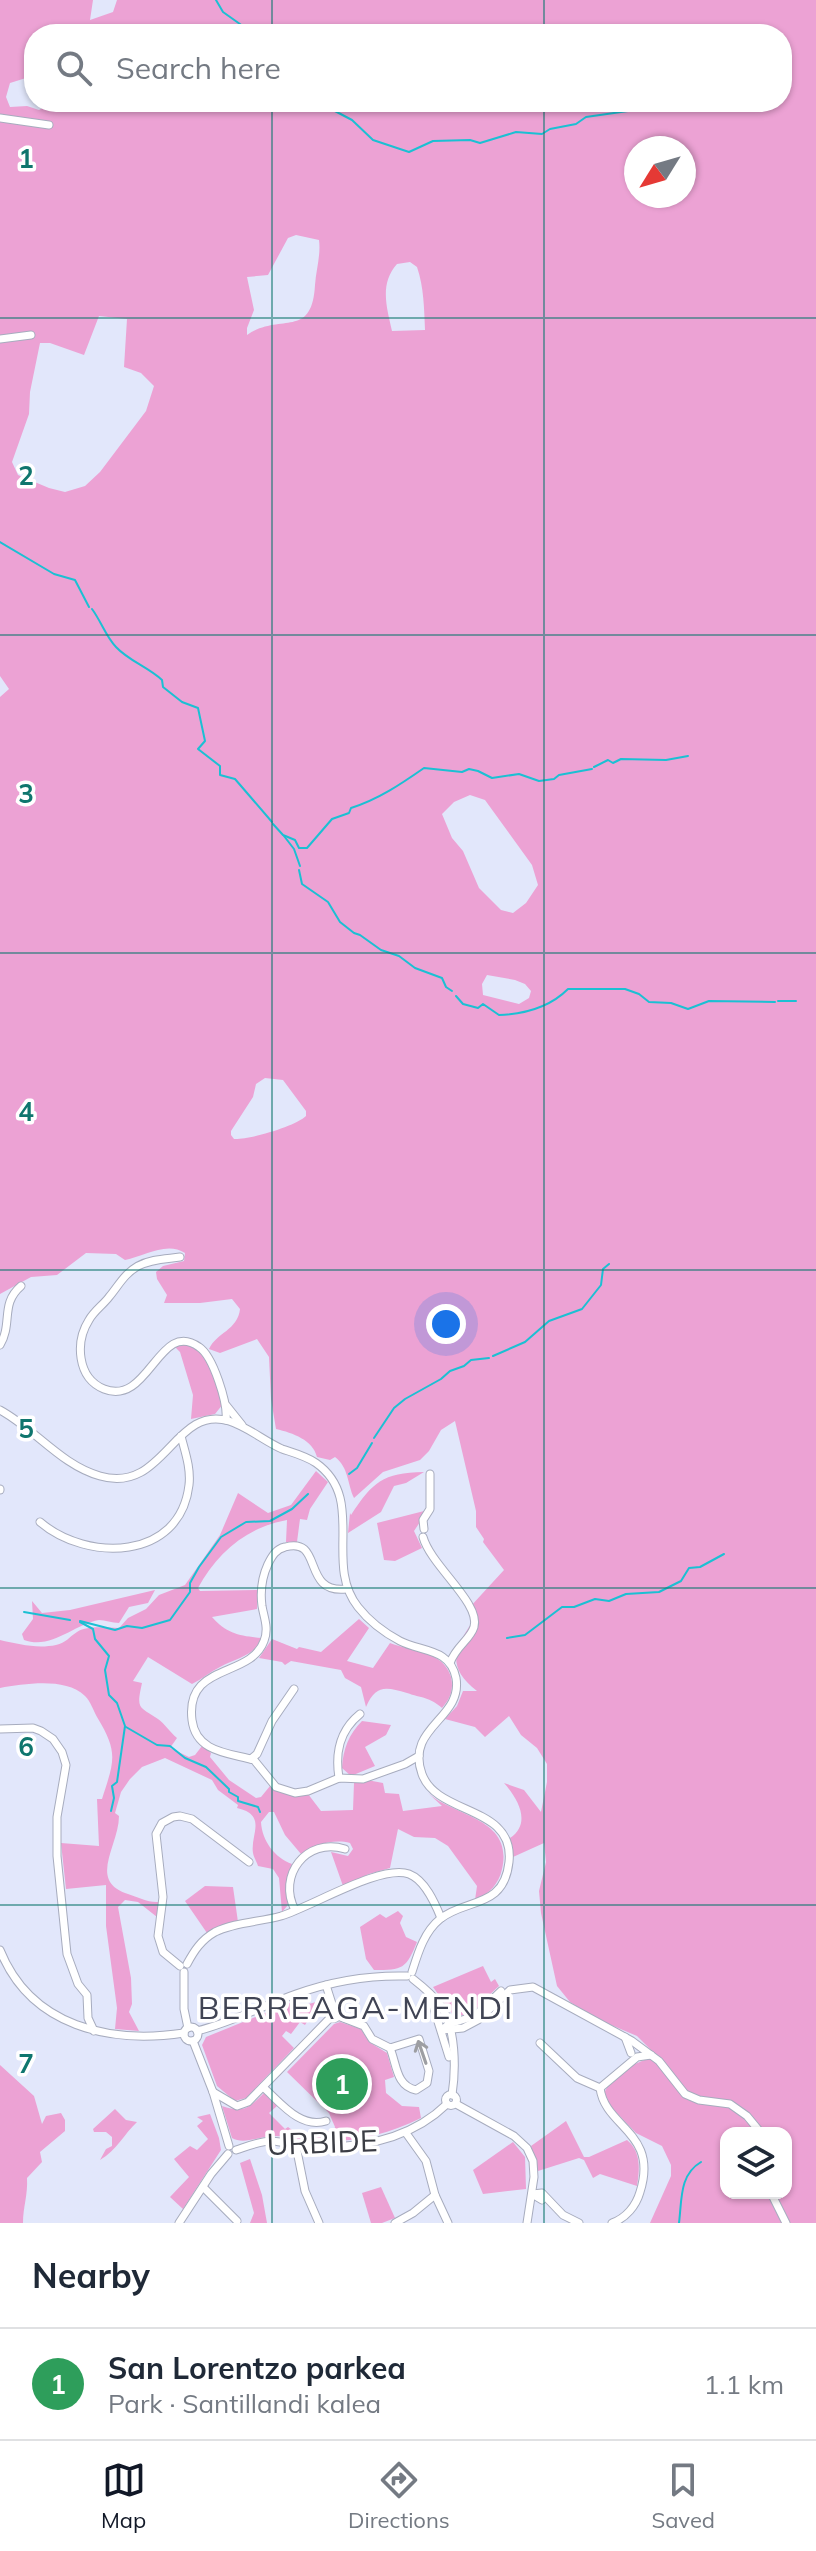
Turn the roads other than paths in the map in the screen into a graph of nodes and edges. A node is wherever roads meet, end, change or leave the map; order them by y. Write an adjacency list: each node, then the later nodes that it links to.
1 (0, 118): 2 (street)
2 (49, 125)
3 (31, 335): 4 (street)
4 (0, 339)
5 (180, 1257): 8 (street)
6 (21, 1286): 7 (street)
7 (0, 1345)
8 (226, 1405): 10 (street); 11 (street)
9 (0, 1410): 13 (street)
10 (226, 1420): 11 (street); 12 (street)
11 (244, 1428): 17 (street)
12 (181, 1436): 13 (street); 14 (street)
13 (174, 1444): 14 (street)
14 (187, 1460): 16 (street)
15 (430, 1474): 18 (street)
16 (40, 1522)
17 (346, 1589): 19 (street); 26 (street)
18 (459, 1644): 19 (street); 20 (street)
19 (438, 1652): 20 (street)
20 (450, 1663): 25 (street)
21 (294, 1689): 24 (street)
22 (360, 1714): 30 (street)
23 (0, 1729): 42 (street)
24 (259, 1749): 26 (street); 28 (street)
25 (419, 1756): 27 (street); 29 (street)
26 (251, 1759): 28 (street)
27 (405, 1764): 29 (street); 30 (street)
28 (260, 1766): 30 (street)
29 (420, 1770): 34 (street)
30 (339, 1778)
31 (345, 1849): 33 (street)
32 (249, 1862): 36 (street)
33 (295, 1910): 34 (street); 36 (street)
34 (444, 1916): 37 (street)
35 (0, 1950): 43 (street)
36 (184, 1967): 48 (street)
37 (411, 1976): 38 (street); 39 (street)
38 (326, 1985): 40 (street); 48 (street)
39 (430, 1996): 41 (street); 46 (street)
40 (334, 2014): 53 (street); 57 (street)
41 (445, 2014): 44 (street); 46 (street)
42 (86, 2015): 43 (street); 45 (street); 47 (street)
43 (72, 2024): 45 (street)
44 (464, 2024): 46 (street); 49 (street); 51 (street)
45 (82, 2027): 47 (street)
46 (447, 2028): 51 (street); 56 (street)
47 (94, 2031): 48 (street)
48 (190, 2031): 59 (street)
49 (625, 2037): 52 (street); 54 (street)
50 (540, 2043): 58 (street)
51 (451, 2044): 56 (street)
52 (640, 2046): 54 (street); 55 (street)
53 (390, 2048): 53 (street, one-way to 53)
54 (634, 2055): 55 (street); 58 (street)
55 (651, 2055): 62 (street)
56 (452, 2067): 60 (street)
57 (263, 2087): 59 (street); 61 (street)
58 (600, 2088): 80 (street)
59 (213, 2092): 65 (street)
60 (451, 2104): 63 (street, URBIDE); 66 (street)
61 (326, 2121)
62 (755, 2127)
63 (406, 2133): 64 (street, URBIDE); 69 (street)
64 (302, 2149): 65 (street, URBIDE); 75 (street)
65 (231, 2150): 67 (street)
66 (534, 2177): 68 (street); 70 (street)
67 (203, 2187): 73 (street); 74 (street)
68 (532, 2194): 70 (street); 72 (street)
69 (435, 2195): 76 (street); 77 (street)
70 (545, 2198): 72 (street); 79 (street)
71 (774, 2199): 81 (street)
72 (530, 2206): 78 (street)
73 (237, 2221)
74 (179, 2223)
75 (319, 2223)
76 (395, 2223)
77 (448, 2223)
78 (527, 2223)
79 (579, 2223)
80 (612, 2223)
81 (786, 2223)

